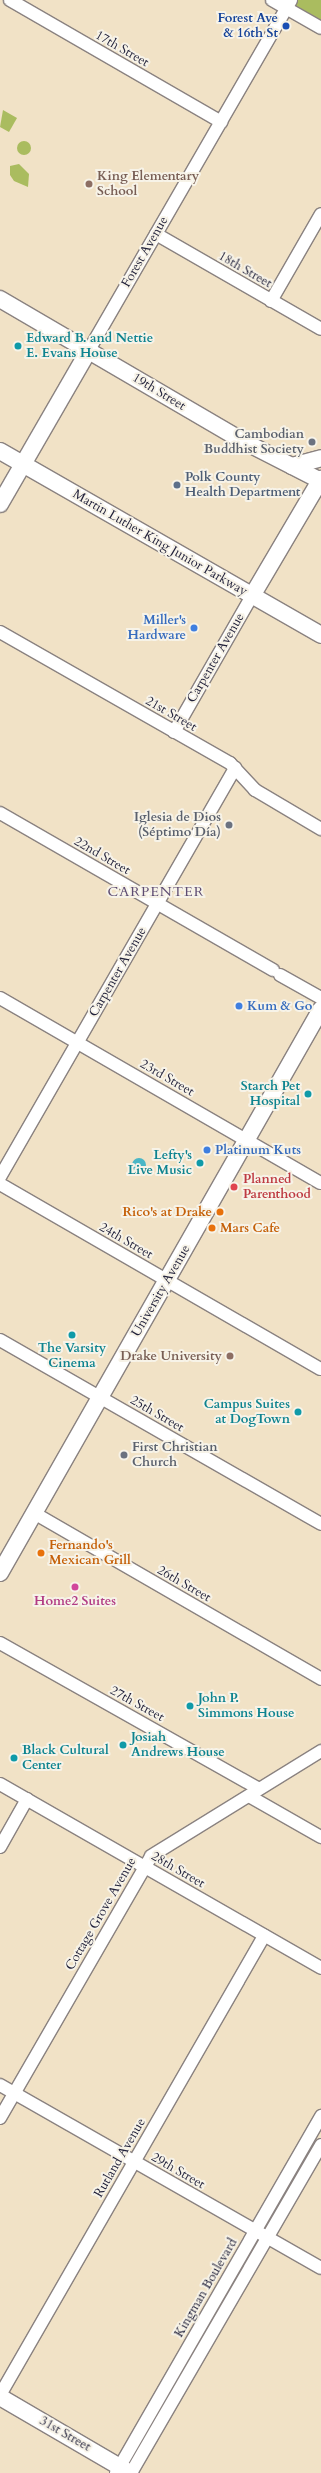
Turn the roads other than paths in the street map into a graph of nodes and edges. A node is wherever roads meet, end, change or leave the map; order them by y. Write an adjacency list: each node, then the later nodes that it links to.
1 (10, 0): 5 (street, 17th Street)
2 (272, 0): 3 (street)
3 (288, 4): 4 (street); 5 (street, Forest Avenue)
4 (321, 28)
5 (220, 122): 7 (street, Forest Avenue)
6 (321, 214): 9 (street)
7 (156, 234): 9 (street, 18th Street); 11 (street, Forest Avenue)
8 (0, 299): 11 (main road, 19th Street)
9 (271, 301): 10 (street, 18th Street)
10 (321, 330)
11 (89, 350): 14 (main road, Forest Avenue); 15 (main road, 19th Street)
12 (0, 450): 14 (main road, Martin Luther King Junior Parkway)
13 (321, 458): 15 (main road)
14 (23, 464): 17 (main road, Forest Avenue); 18 (main road, Martin Luther King Junior Parkway)
15 (292, 466): 16 (main road, 19th Street)
16 (321, 480): 18 (main road, Carpenter Avenue)
17 (0, 504)
18 (252, 596): 20 (main road, Martin Luther King Junior Parkway); 21 (street, Carpenter Avenue)
19 (0, 632): 21 (street, 21st Street)
20 (321, 635)
21 (174, 732): 22 (street, 21st Street)
22 (235, 768): 24 (street, 21st Street); 25 (street, Carpenter Avenue)
23 (0, 813): 25 (street, 22nd Street)
24 (321, 829)
25 (157, 904): 27 (street, 22nd Street); 29 (street, Carpenter Avenue)
26 (0, 998): 29 (street, 23rd Street)
27 (321, 998)
28 (321, 1009): 30 (main road, University Avenue)
29 (77, 1042): 30 (street, 23rd Street); 31 (street, Carpenter Avenue)
30 (247, 1140): 32 (street, 23rd Street); 34 (main road, University Avenue)
31 (0, 1177)
32 (321, 1183)
33 (0, 1184): 34 (street, 24th Street)
34 (166, 1281): 36 (street, 24th Street); 37 (main road, University Avenue)
35 (0, 1340): 37 (street, 25th Street)
36 (321, 1369)
37 (100, 1398): 38 (main road, University Avenue); 39 (street, 25th Street)
38 (34, 1513): 40 (main road, University Avenue); 42 (street, 26th Street)
39 (321, 1524)
40 (0, 1573)
41 (0, 1643): 45 (street, 27th Street)
42 (321, 1679)
43 (321, 1751): 45 (street, Cottage Grove Avenue)
44 (0, 1784): 46 (street, 28th Street)
45 (254, 1793): 47 (street, 27th Street); 49 (street, Cottage Grove Avenue)
46 (27, 1800): 48 (street); 49 (street, 28th Street)
47 (321, 1837)
48 (0, 1846)
49 (144, 1867): 50 (street, 28th Street); 53 (street, Cottage Grove Avenue)
50 (264, 1936): 51 (street, 28th Street); 57 (street, Rutland Avenue)
51 (321, 1968)
52 (0, 2085): 53 (street, 29th Street)
53 (14, 2093): 55 (street, Cottage Grove Avenue); 57 (street, 29th Street)
54 (321, 2116): 58 (street, Kingman Boulevard)
55 (0, 2118)
56 (321, 2145): 59 (street)
57 (134, 2162): 58 (street, 29th Street); 61 (street, Rutland Avenue)
58 (255, 2231): 59 (street, 29th Street); 62 (street, Kingman Boulevard)
59 (267, 2238): 60 (street, 29th Street); 62 (street)
60 (321, 2268)
61 (0, 2396): 62 (main road, 31st Street)
62 (124, 2471)

